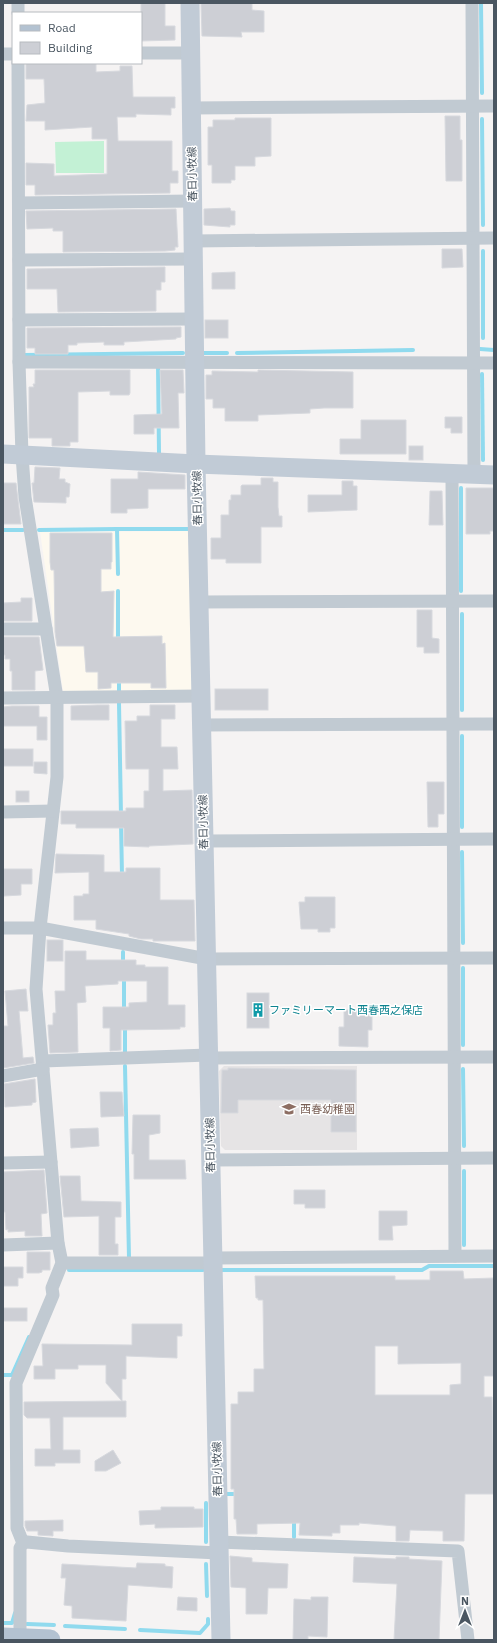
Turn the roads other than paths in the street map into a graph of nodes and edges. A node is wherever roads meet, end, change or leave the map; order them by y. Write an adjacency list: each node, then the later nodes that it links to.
1 (190, 3): 4 (main road, 春日小牧線)
2 (472, 3): 6 (street)
3 (142, 53): 4 (street)
4 (190, 53): 8 (main road, 春日小牧線)
5 (18, 64): 10 (street)
6 (472, 106): 7 (street); 8 (street); 11 (street)
7 (494, 106)
8 (191, 108): 9 (main road, 春日小牧線)
9 (193, 201): 10 (street); 13 (main road, 春日小牧線)
10 (18, 203): 14 (street)
11 (473, 238): 12 (street); 13 (street); 19 (street)
12 (494, 238)
13 (193, 250): 14 (street); 15 (main road, 春日小牧線)
14 (19, 260): 16 (street)
15 (194, 319): 16 (street); 18 (main road, 春日小牧線)
16 (19, 320): 17 (street)
17 (19, 362): 18 (street); 22 (street)
18 (195, 362): 19 (street); 23 (main road, 春日小牧線)
19 (473, 362): 20 (street); 25 (street)
20 (494, 363)
21 (3, 454): 22 (main road)
22 (22, 455): 23 (main road); 31 (street)
23 (196, 464): 24 (main road); 29 (main road, 春日小牧線)
24 (452, 473): 25 (main road); 27 (street)
25 (474, 474): 26 (main road)
26 (494, 475)
27 (453, 601): 28 (street); 29 (street); 35 (street)
28 (494, 601)
29 (199, 602): 32 (main road, 春日小牧線)
30 (3, 629): 31 (street)
31 (46, 629): 34 (street)
32 (201, 696): 34 (street); 37 (main road, 春日小牧線)
33 (3, 698): 34 (street)
34 (57, 698): 38 (street)
35 (453, 724): 36 (street); 37 (street); 40 (street)
36 (494, 724)
37 (201, 725): 42 (main road, 春日小牧線)
38 (53, 811): 39 (street); 44 (street)
39 (3, 812)
40 (454, 839): 41 (street); 42 (street); 45 (street)
41 (494, 839)
42 (204, 840): 47 (main road, 春日小牧線)
43 (3, 928): 44 (street)
44 (40, 928): 47 (street); 51 (street)
45 (454, 958): 46 (street); 47 (street); 50 (street)
46 (494, 958)
47 (206, 959): 48 (main road, 春日小牧線)
48 (208, 1057): 50 (street); 51 (street); 55 (main road, 春日小牧線)
49 (494, 1057): 50 (street)
50 (454, 1058): 53 (street)
51 (43, 1065): 52 (street); 56 (street)
52 (3, 1076)
53 (455, 1158): 54 (street); 55 (street); 60 (street)
54 (494, 1158)
55 (211, 1160): 62 (main road, 春日小牧線)
56 (51, 1162): 57 (street); 58 (street)
57 (3, 1163)
58 (58, 1243): 59 (street); 63 (street)
59 (3, 1245)
60 (455, 1256): 61 (street); 62 (street)
61 (494, 1256)
62 (213, 1260): 63 (street); 65 (main road, 春日小牧線)
63 (62, 1263): 64 (street)
64 (23, 1543): 65 (street); 66 (street)
65 (219, 1547): 68 (main road, 春日小牧線); 69 (street)
66 (12, 1638): 67 (main road)
67 (50, 1640)
68 (221, 1640)
69 (468, 1640)

